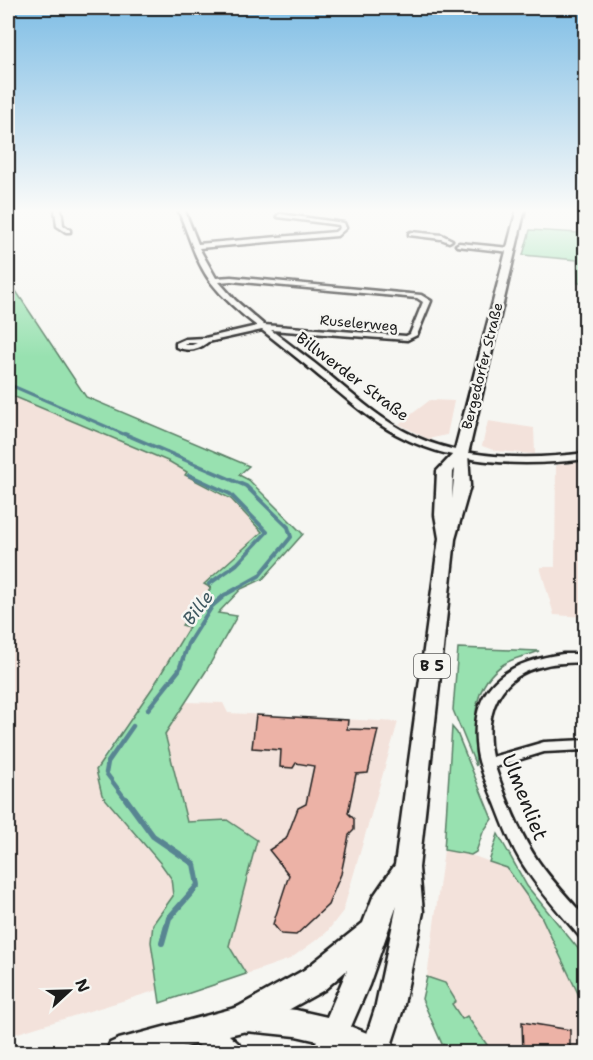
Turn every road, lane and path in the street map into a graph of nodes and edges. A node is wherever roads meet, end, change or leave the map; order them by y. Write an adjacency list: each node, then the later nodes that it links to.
1 (203, 258): 3 (street, Billwerder Straße)
2 (508, 258): 6 (main road, Bergedorfer Straße / B 5)
3 (213, 280): 4 (street, Billwerder Straße); 4 (street, Ruselerweg)
4 (264, 327): 5 (street); 6 (street, Billwerder Straße)
5 (205, 340)
6 (461, 454): 7 (street, Billwerder Straße); 11 (main road, Bergedorfer Straße / B 5)
7 (585, 456)
8 (585, 657): 10 (street, Ulmenliet)
9 (585, 745): 10 (street)
10 (487, 764): 13 (street, Ulmenliet)
11 (407, 868): 12 (main road, Bergedorfer Straße / B 5); 17 (main road, Bergedorfer Straße / B 5)
12 (374, 929): 14 (main road); 16 (main road, Bergedorfer Straße / B 5)
13 (585, 931)
14 (246, 1018): 15 (main road); 16 (main road)
15 (200, 1030): 18 (main road); 19 (main road)
16 (331, 1042): 17 (main road)
17 (378, 1051)
18 (119, 1053)
19 (229, 1053)

